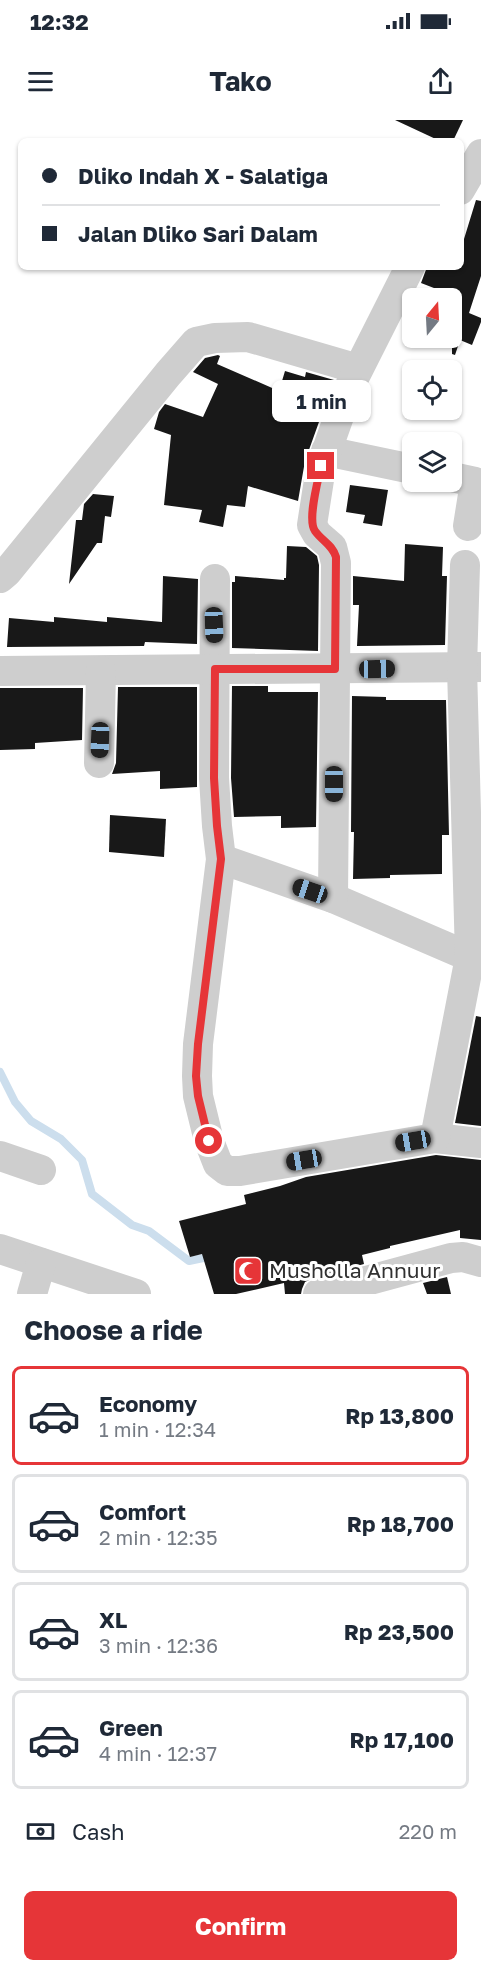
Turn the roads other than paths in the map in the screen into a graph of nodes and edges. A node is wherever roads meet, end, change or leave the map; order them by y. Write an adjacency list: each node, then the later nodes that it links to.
1 (481, 154): 2 (street)
2 (464, 184)
3 (464, 190): 4 (street)
4 (481, 197)
5 (408, 270): 6 (street)
6 (358, 369): 7 (street); 12 (street)
7 (326, 452): 8 (street); 16 (street)
8 (402, 467)
9 (462, 479): 10 (street)
10 (468, 526)
11 (465, 565): 14 (street)
12 (0, 578)
13 (215, 579): 15 (street)
14 (472, 668): 16 (street); 22 (street)
15 (215, 669): 16 (street); 18 (street); 20 (street)
16 (335, 669): 21 (street)
17 (0, 671): 18 (street)
18 (101, 671): 19 (street)
19 (99, 763)
20 (221, 859): 21 (street); 23 (street)
21 (333, 898): 22 (street)
22 (470, 957): 23 (street)
23 (435, 1138): 24 (street)
24 (481, 1143)
25 (0, 1156): 26 (street)
26 (41, 1170)
27 (0, 1249): 29 (street)
28 (481, 1262): 32 (street)
29 (41, 1263): 30 (street); 31 (street)
30 (32, 1294)
31 (136, 1294)
32 (318, 1294)

